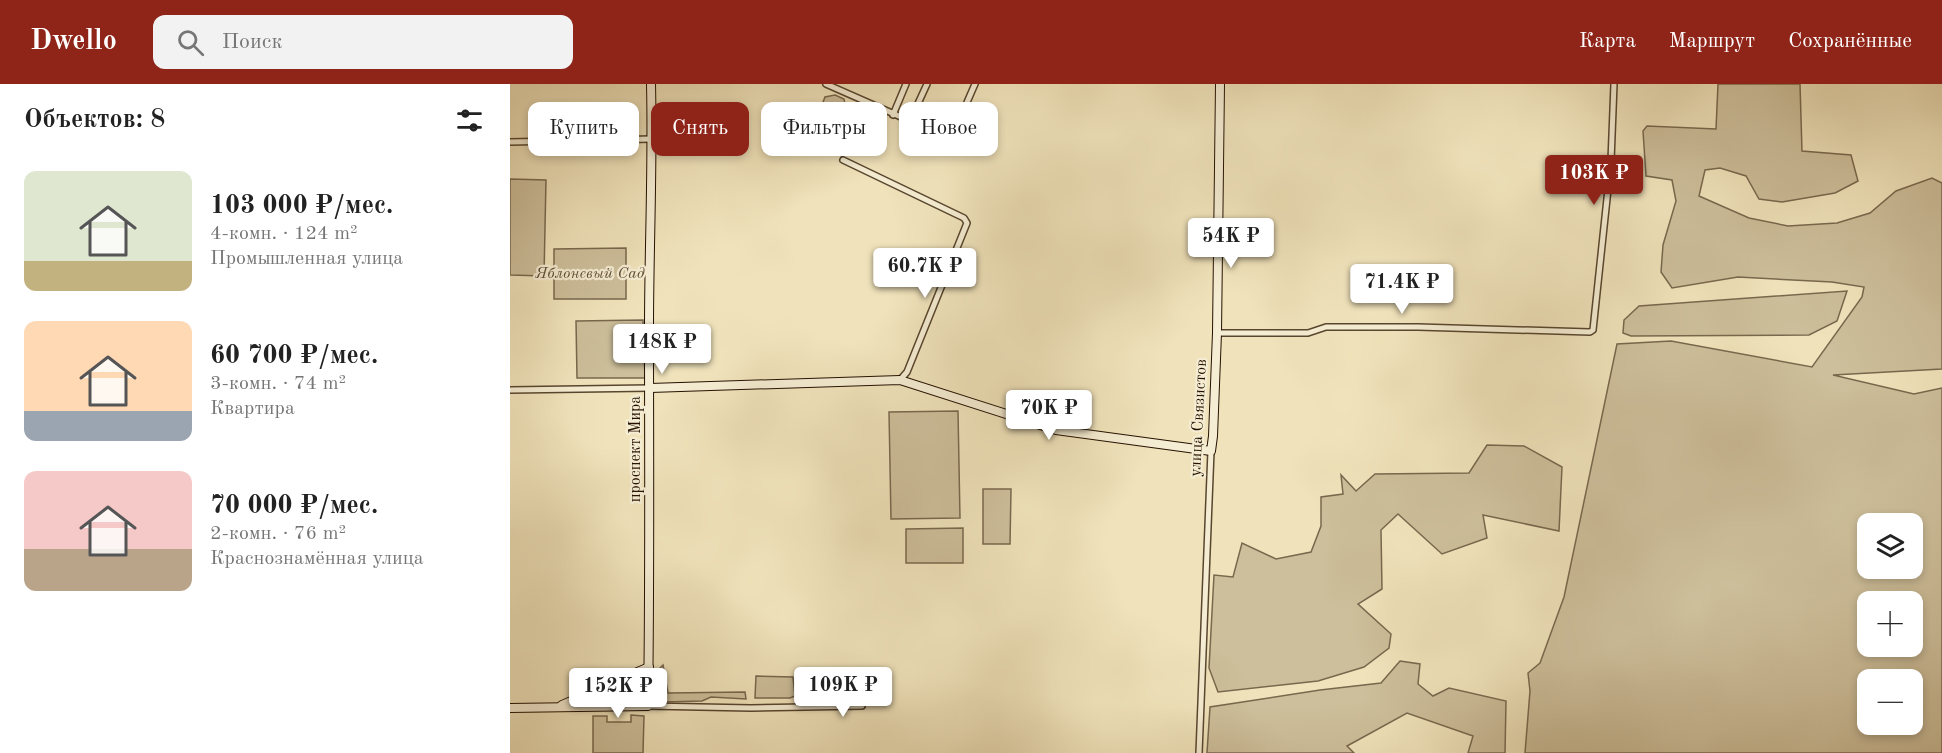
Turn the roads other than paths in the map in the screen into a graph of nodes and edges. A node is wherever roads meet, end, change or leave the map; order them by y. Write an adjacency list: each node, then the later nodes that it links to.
1 (651, 84): 8 (street, проспект Мира)
2 (826, 84): 11 (street)
3 (906, 84): 11 (street)
4 (927, 84): 9 (street)
5 (975, 84): 10 (street)
6 (1220, 84): 17 (street, улица Связистов)
7 (1614, 84): 17 (street)
8 (651, 102)
9 (919, 102)
10 (967, 102)
11 (893, 115): 12 (street)
12 (899, 117)
13 (651, 139): 14 (street)
14 (510, 142)
15 (652, 156): 19 (street, проспект Мира)
16 (843, 160): 18 (street)
17 (1217, 333): 21 (street, улица Связистов)
18 (900, 380): 19 (street); 21 (street)
19 (650, 388): 20 (street); 22 (street, проспект Мира)
20 (510, 390)
21 (1211, 451): 29 (street, улица Связистов)
22 (649, 667): 23 (street); 25 (street, проспект Мира)
23 (588, 693): 24 (street); 27 (street)
24 (588, 706): 25 (street); 27 (street)
25 (648, 706): 26 (street)
26 (861, 706)
27 (558, 707): 28 (street)
28 (510, 708)
29 (1199, 753)

